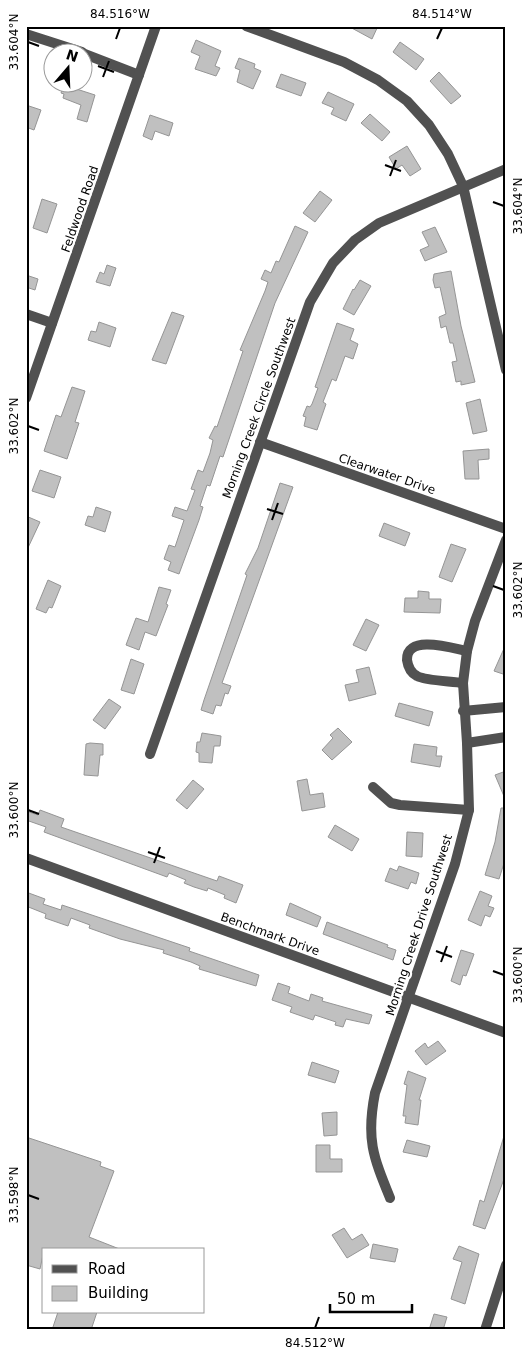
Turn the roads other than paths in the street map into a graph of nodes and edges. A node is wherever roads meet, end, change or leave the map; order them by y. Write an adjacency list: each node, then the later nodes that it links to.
1 (156, 26): 6 (street, Feldwood Road)
2 (246, 26): 8 (street)
3 (26, 34): 4 (street)
4 (50, 42)
5 (92, 57): 6 (street)
6 (139, 75): 10 (street, Feldwood Road)
7 (506, 169): 8 (street, Morning Creek Circle Southwest)
8 (463, 186): 11 (street); 13 (street, Morning Creek Circle Southwest)
9 (26, 314): 10 (street)
10 (52, 323): 12 (street, Feldwood Road)
11 (505, 364)
12 (26, 398)
13 (260, 442): 14 (street, Clearwater Drive); 22 (street, Morning Creek Circle Southwest)
14 (506, 529)
15 (506, 540): 16 (street, Morning Creek Drive Southwest)
16 (467, 651): 17 (street, Morning Creek Drive Southwest); 17 (street)
17 (463, 683): 19 (street, Morning Creek Drive Southwest)
18 (506, 706): 19 (street)
19 (463, 710): 21 (street, Morning Creek Drive Southwest)
20 (506, 737): 21 (street)
21 (468, 743): 24 (street, Morning Creek Drive Southwest)
22 (150, 754)
23 (373, 786): 24 (street)
24 (468, 810): 26 (street, Morning Creek Drive Southwest)
25 (26, 858): 26 (street, Benchmark Drive)
26 (408, 998): 27 (street, Benchmark Drive); 28 (street, Morning Creek Drive Southwest)
27 (506, 1033)
28 (390, 1198)
29 (506, 1265): 30 (street)
30 (485, 1330)

